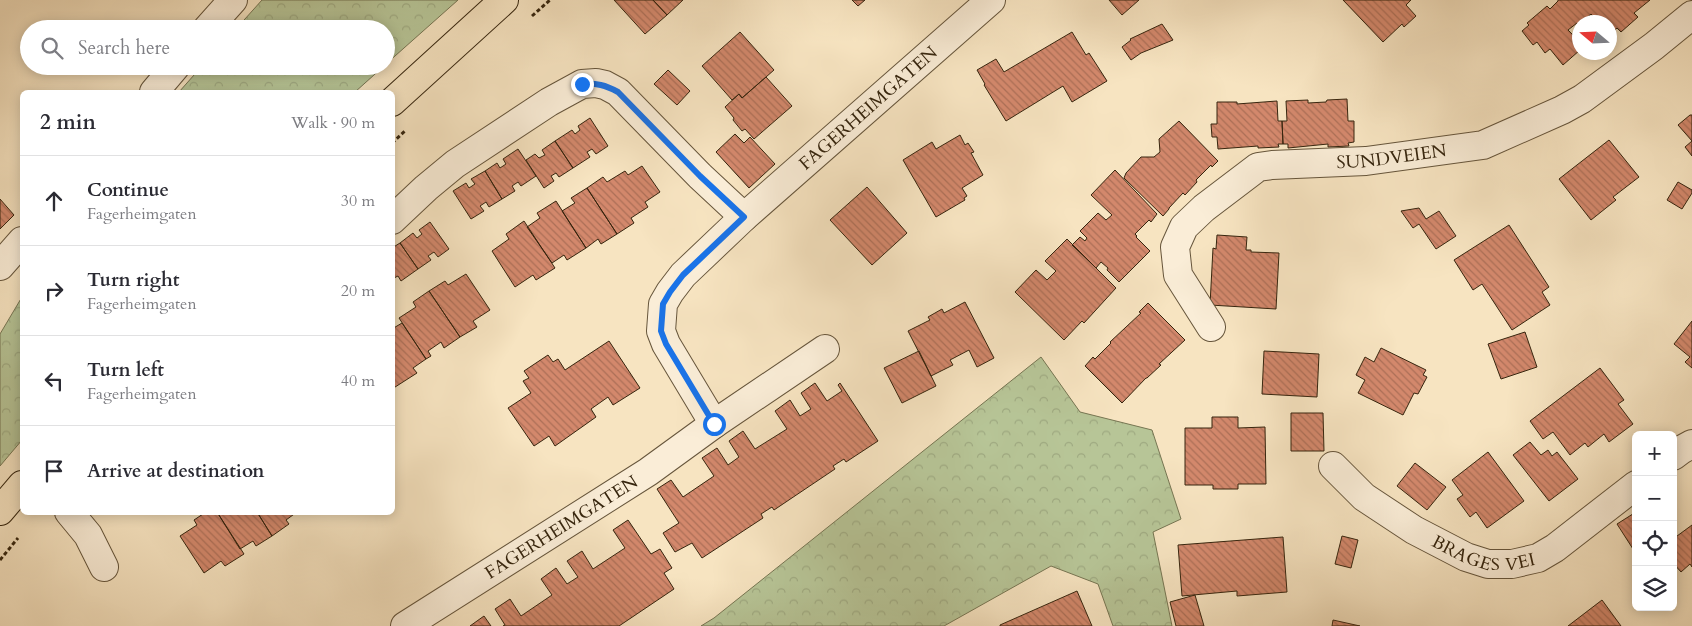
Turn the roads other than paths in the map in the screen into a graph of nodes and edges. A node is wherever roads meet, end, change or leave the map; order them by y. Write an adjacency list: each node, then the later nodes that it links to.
1 (233, 0): 5 (street)
2 (504, 0): 8 (main road)
3 (991, 0): 10 (street, FAGERHEIMGATEN)
4 (1692, 15): 13 (street, SUNDVEIEN)
5 (215, 20)
6 (168, 75): 7 (street)
7 (156, 90)
8 (395, 99)
9 (395, 217): 10 (street)
10 (744, 217): 15 (street, FAGERHEIMGATEN)
11 (20, 243): 12 (street)
12 (0, 266)
13 (1211, 327)
14 (824, 349): 15 (street, FAGERHEIMGATEN)
15 (714, 424): 24 (street, FAGERHEIMGATEN)
16 (1692, 444): 17 (street)
17 (1677, 453)
18 (1333, 466): 20 (street, BRAGES VEI)
19 (20, 486): 21 (main road)
20 (1632, 488)
21 (0, 511)
22 (71, 515): 23 (street)
23 (104, 567)
24 (405, 626)

